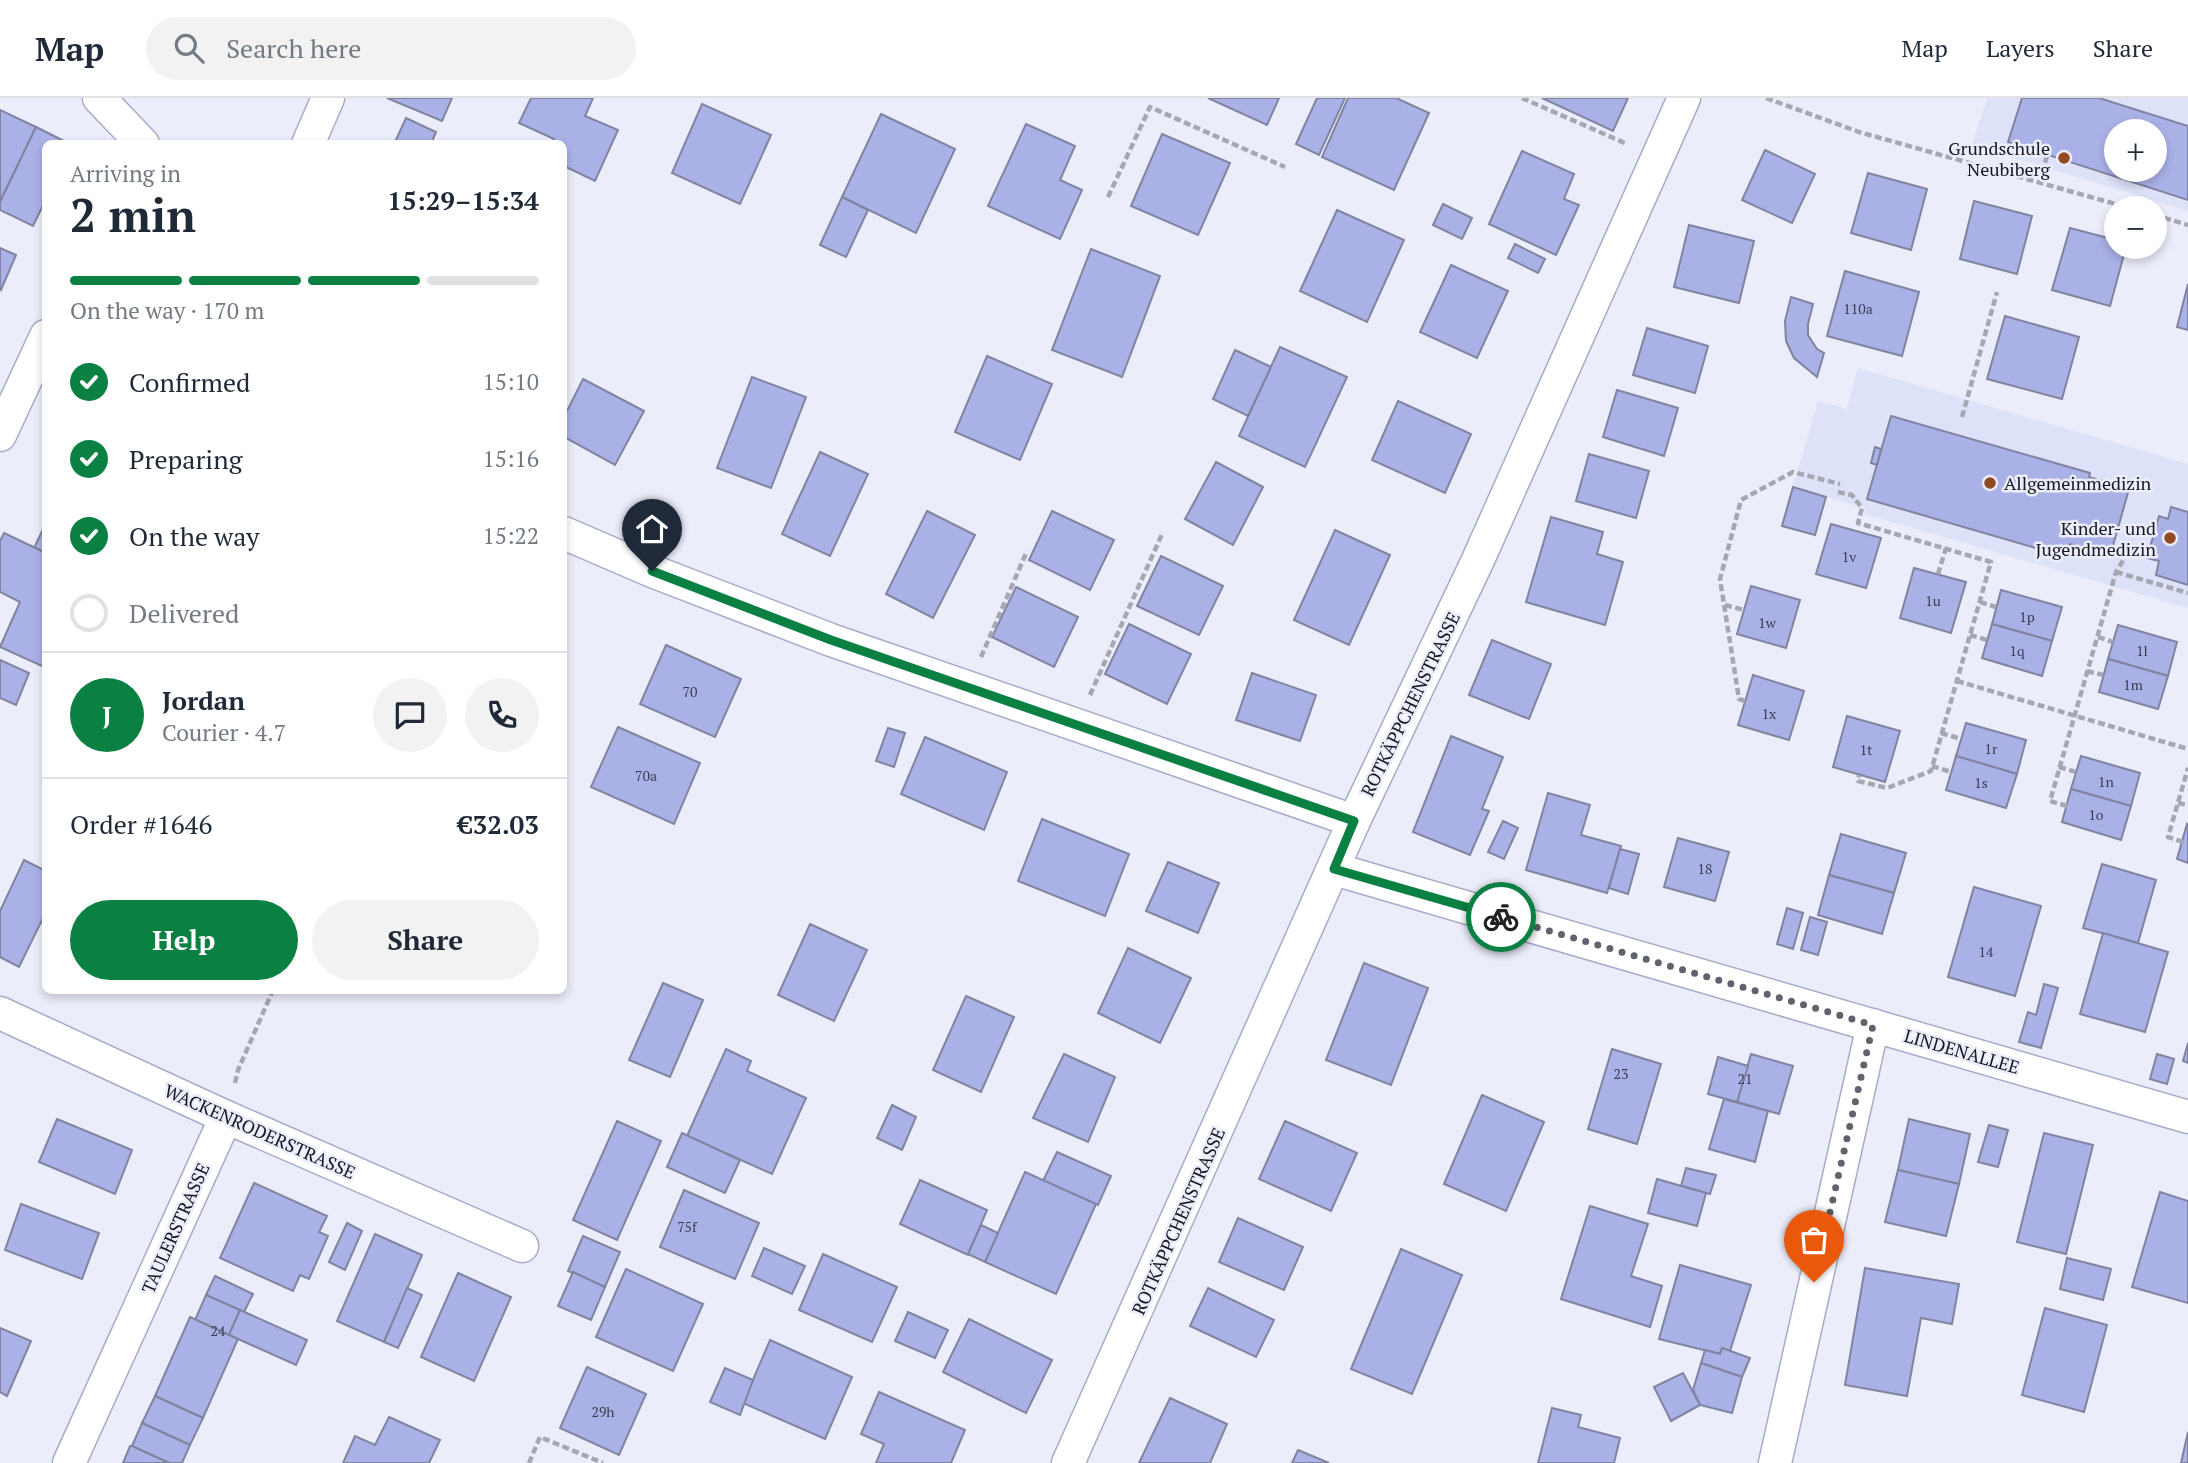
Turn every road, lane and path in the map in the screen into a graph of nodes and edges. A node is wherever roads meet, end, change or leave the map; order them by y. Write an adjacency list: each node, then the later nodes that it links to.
1 (99, 98): 6 (street)
2 (328, 98): 7 (street)
3 (1522, 98): 8 (path)
4 (1684, 98): 59 (street, ROTKÄPPCHENSTRASSE)
5 (1766, 98): 11 (path)
6 (137, 140)
7 (310, 140)
8 (1625, 143)
9 (2048, 155): 11 (path)
10 (1286, 167): 12 (path)
11 (2040, 183): 13 (path)
12 (1108, 197)
13 (2104, 201)
14 (2167, 219): 15 (path)
15 (2188, 225)
16 (1997, 292): 18 (path)
17 (42, 345): 19 (street)
18 (1962, 417)
19 (0, 435)
20 (1840, 484): 33 (path)
21 (1838, 492): 22 (path)
22 (1858, 523): 23 (path); 26 (path)
23 (1856, 531)
24 (1163, 532): 46 (path)
25 (567, 534): 43 (street)
26 (1946, 548): 30 (path); 32 (path)
27 (1027, 551): 43 (path)
28 (2124, 559): 29 (path)
29 (2116, 572): 31 (path); 37 (path)
30 (1938, 574)
31 (2188, 593)
32 (1980, 602): 34 (path); 36 (path)
33 (1725, 605): 35 (path); 44 (path)
34 (1996, 607)
35 (1744, 610)
36 (1970, 635): 38 (path); 42 (path)
37 (2098, 637): 39 (path); 40 (path)
38 (1987, 640)
39 (2113, 642)
40 (2087, 671): 41 (path); 45 (path)
41 (2103, 675)
42 (1956, 681): 45 (path); 47 (path)
43 (969, 687): 46 (street)
44 (1745, 701)
45 (2075, 716): 49 (path); 51 (path)
46 (1077, 724): 59 (street)
47 (1941, 733): 48 (path); 50 (path)
48 (1961, 739)
49 (2188, 749)
50 (1932, 766): 53 (path); 55 (path)
51 (2059, 767): 54 (path); 58 (path)
52 (2188, 768): 56 (path)
53 (1951, 772)
54 (2076, 772)
55 (1859, 775)
56 (2178, 803): 57 (path); 60 (path)
57 (2188, 805)
58 (2067, 806)
59 (1354, 821): 61 (street, ROTKÄPPCHENSTRASSE)
60 (2183, 842)
61 (1334, 869): 64 (street, LINDENALLEE); 71 (street, ROTKÄPPCHENSTRASSE)
62 (271, 994): 65 (path)
63 (0, 1013): 65 (street, WACKENRODERSTRASSE)
64 (1873, 1025): 66 (street, LINDENALLEE); 72 (street)
65 (226, 1117): 67 (street, WACKENRODERSTRASSE); 68 (street, TAULERSTRASSE)
66 (2188, 1117)
67 (522, 1246)
68 (69, 1463)
69 (529, 1463): 70 (path)
70 (603, 1463)
71 (1068, 1463)
72 (1775, 1463)

